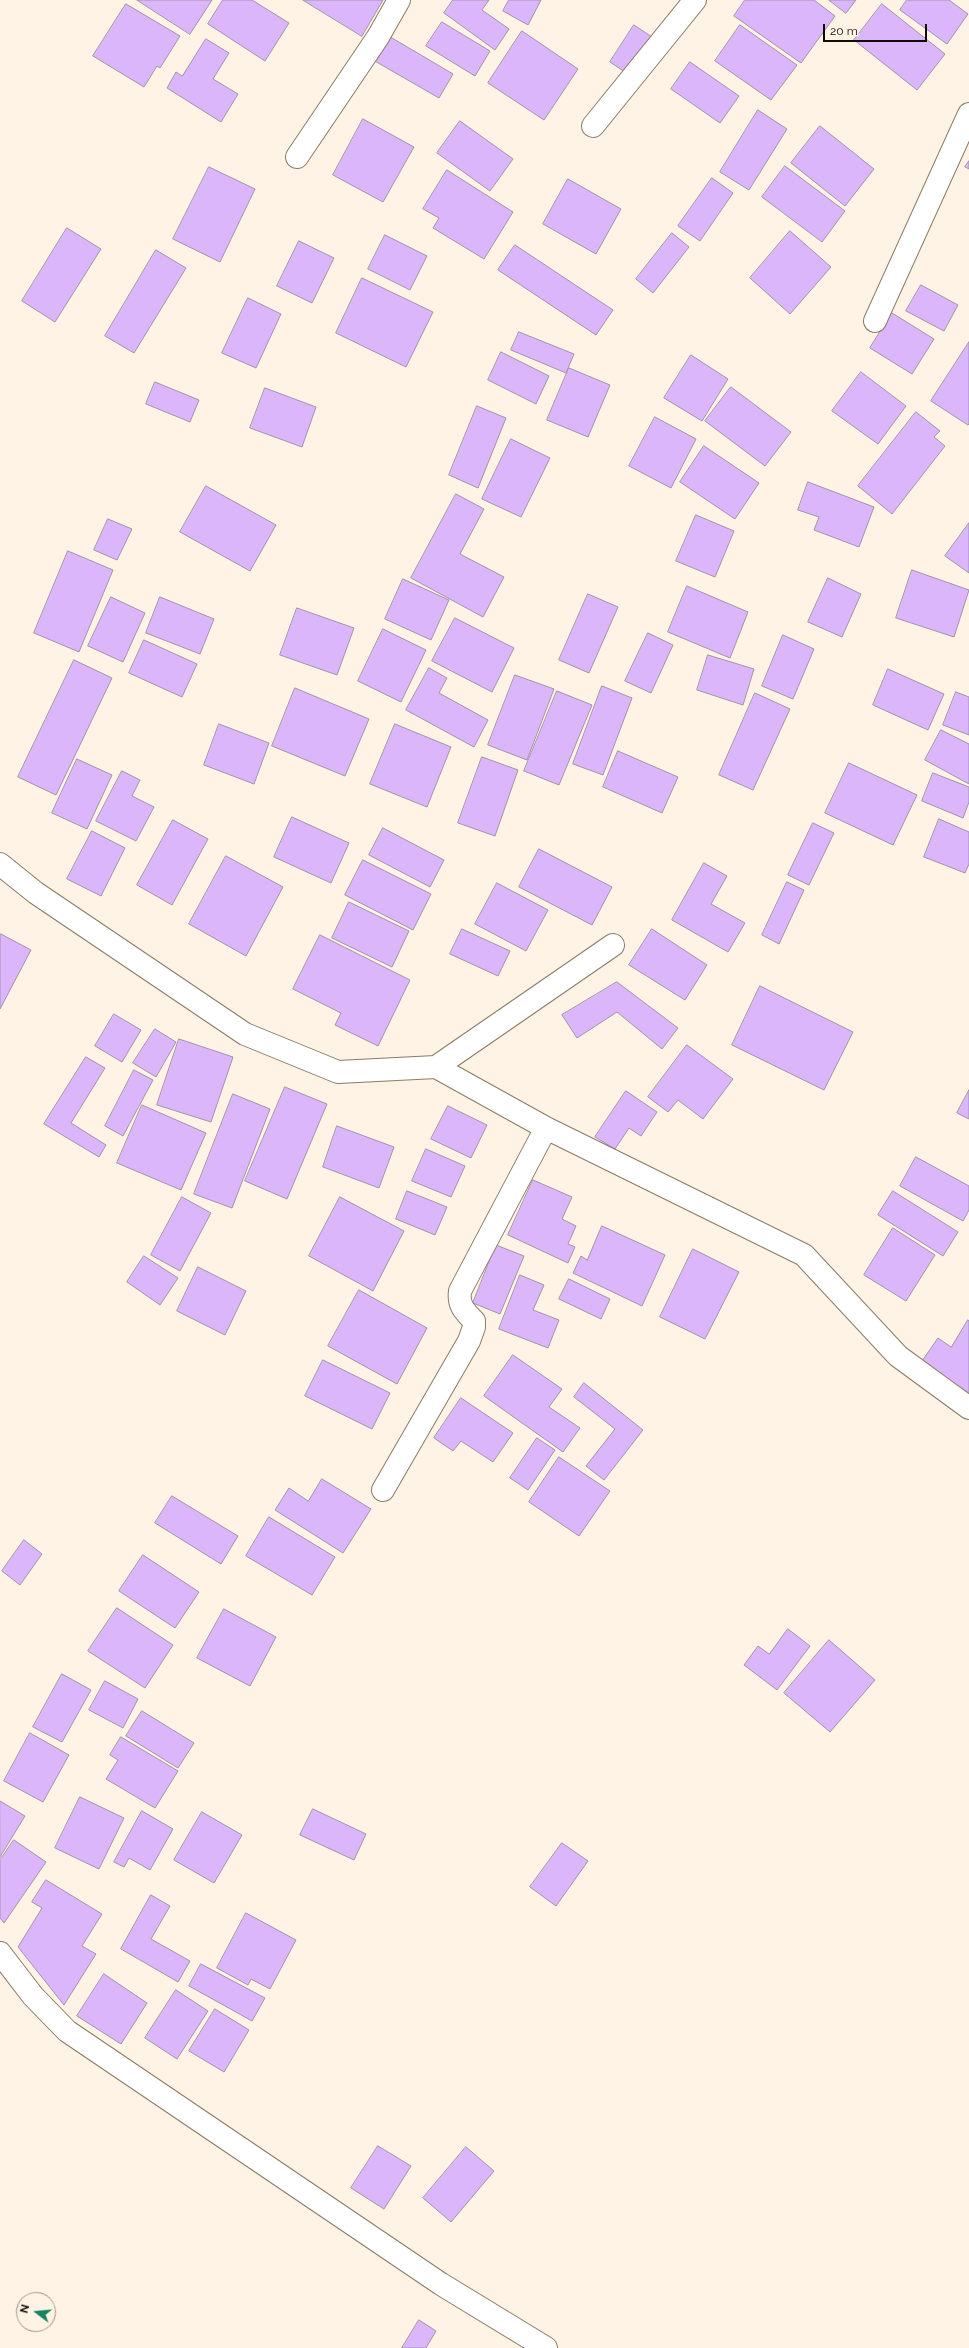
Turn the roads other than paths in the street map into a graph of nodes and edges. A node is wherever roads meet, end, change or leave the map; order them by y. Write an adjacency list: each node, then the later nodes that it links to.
1 (399, 0): 5 (street)
2 (695, 0): 4 (street)
3 (969, 114): 6 (street)
4 (592, 126)
5 (297, 157)
6 (875, 321)
7 (0, 864): 9 (street)
8 (614, 945): 9 (street)
9 (436, 1067): 10 (street)
10 (546, 1128): 11 (street); 12 (street)
11 (969, 1408)
12 (383, 1490)
13 (0, 1953): 14 (street)
14 (546, 2348)

